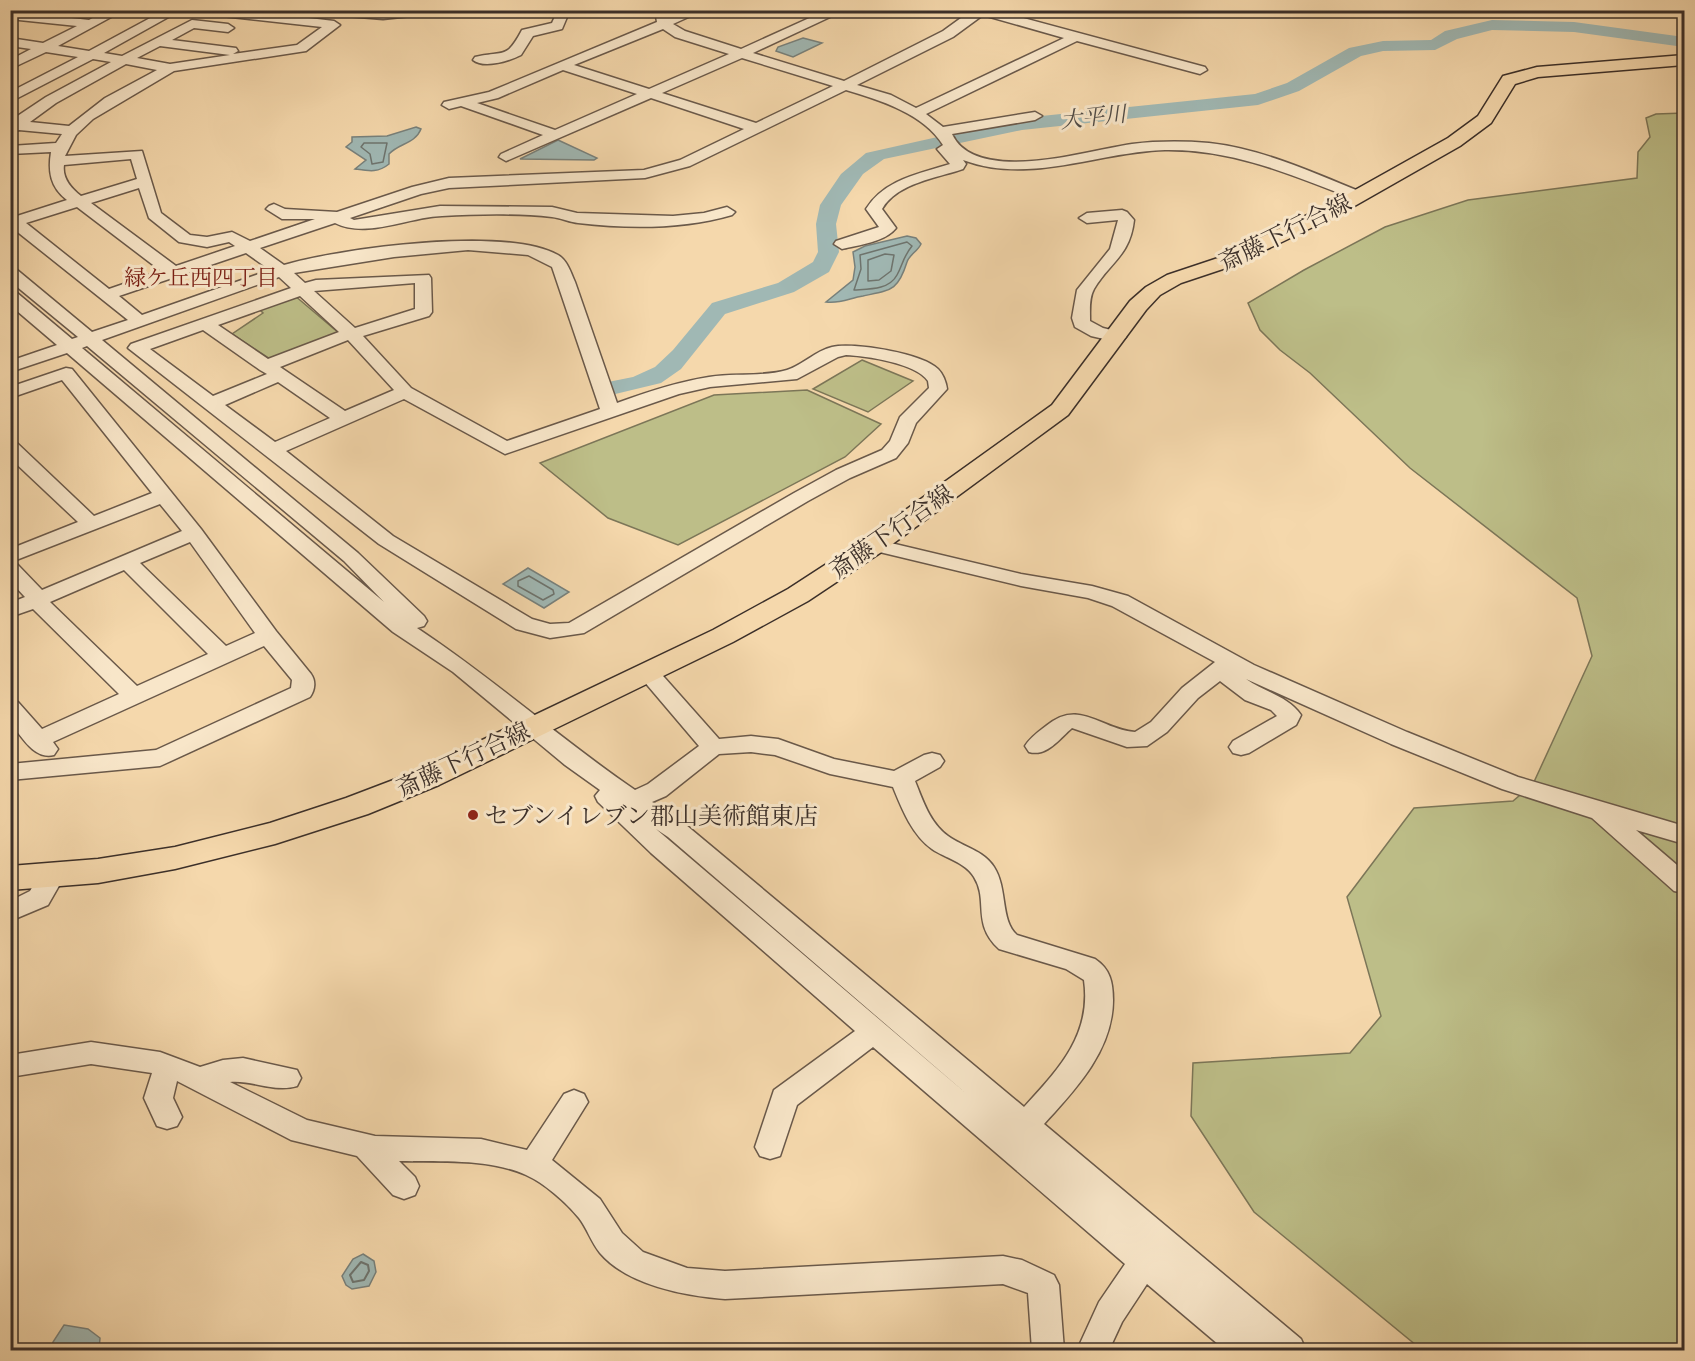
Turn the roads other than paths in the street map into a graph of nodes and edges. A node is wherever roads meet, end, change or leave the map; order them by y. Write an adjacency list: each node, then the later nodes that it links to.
1 (118, 10): 13 (street)
2 (175, 10): 11 (street)
3 (204, 10): 18 (street)
4 (322, 10): 5 (street)
5 (430, 10)
6 (564, 10): 25 (street)
7 (698, 10): 12 (street)
8 (839, 10): 22 (street)
9 (980, 11): 17 (street); 33 (street)
10 (20, 15): 13 (street)
11 (157, 15): 14 (street); 23 (street)
12 (662, 17): 22 (street); 30 (street)
13 (92, 24): 21 (street)
14 (192, 24): 15 (street); 20 (street)
15 (237, 29)
16 (293, 36): 18 (street)
17 (1076, 37): 32 (street); 39 (street)
18 (316, 38): 24 (street)
19 (10, 42): 21 (street)
20 (158, 42): 24 (street); 26 (street)
21 (45, 48): 23 (street); 29 (street)
22 (740, 53): 33 (street); 35 (street)
23 (83, 54): 26 (street); 34 (street); 36 (street)
24 (259, 54): 31 (street)
25 (530, 55): 27 (street); 30 (street)
26 (124, 60): 31 (street); 41 (street)
27 (480, 60)
28 (1684, 60): 50 (main road, 斎藤下行合線)
29 (10, 65)
30 (562, 65): 35 (street); 37 (street)
31 (170, 68): 43 (street)
32 (1200, 70)
33 (843, 85): 39 (street); 42 (street)
34 (10, 87)
35 (651, 94): 42 (street); 44 (street)
36 (10, 98)
37 (465, 103): 38 (street); 44 (street)
38 (449, 105)
39 (916, 114): 45 (street)
40 (1035, 116): 45 (street)
41 (12, 127): 43 (street)
42 (756, 128): 54 (street)
43 (72, 130): 47 (street)
44 (555, 135): 48 (street)
45 (946, 139): 50 (street); 57 (street)
46 (10, 150): 47 (street)
47 (57, 154): 49 (street); 51 (street)
48 (506, 157)
49 (145, 181): 51 (street); 58 (street)
50 (1359, 196): 68 (main road, 斎藤下行合線)
51 (78, 201): 56 (street); 61 (street)
52 (274, 209): 54 (street)
53 (727, 212): 54 (street)
54 (335, 218): 58 (street)
55 (1087, 219): 68 (street)
56 (13, 220): 63 (street)
57 (842, 244)
58 (248, 247): 59 (street); 61 (street)
59 (282, 271): 62 (street); 65 (street); 76 (street)
60 (10, 272): 69 (street)
61 (173, 272): 63 (street)
62 (301, 289): 66 (street); 67 (street); 67 (street)
63 (107, 295): 65 (street)
64 (10, 296): 70 (street)
65 (140, 321): 69 (street)
66 (204, 323): 72 (street); 75 (street)
67 (351, 333): 72 (street); 73 (street)
68 (1117, 337): 83 (main road, 斎藤下行合線)
69 (90, 338): 70 (street); 92 (street)
70 (71, 346): 71 (street); 92 (street)
71 (10, 367)
72 (273, 371): 75 (street); 77 (street)
73 (405, 392): 76 (street); 77 (street)
74 (10, 393): 80 (street)
75 (211, 404): 79 (street)
76 (610, 410): 79 (street)
77 (344, 419): 79 (street)
78 (10, 447): 81 (street)
79 (273, 450)
80 (164, 495): 81 (street); 82 (street)
81 (90, 524): 84 (street)
82 (194, 533): 85 (street); 89 (street)
83 (874, 545): 91 (street); 93 (main road, 斎藤下行合線)
84 (10, 556)
85 (127, 562): 87 (street); 90 (street)
86 (10, 568): 87 (street)
87 (38, 599): 88 (street); 94 (street)
88 (10, 611)
89 (268, 636): 90 (street); 103 (street)
90 (222, 655): 94 (street)
91 (1225, 666): 98 (street); 100 (street); 107 (street)
92 (461, 667): 96 (street)
93 (648, 673): 96 (main road, 斎藤下行合線); 99 (street)
94 (134, 696): 97 (street)
95 (10, 707): 97 (street)
96 (534, 726): 101 (street); 109 (main road, 斎藤下行合線)
97 (39, 739): 103 (street)
98 (1037, 746)
99 (713, 747): 105 (street); 106 (street)
100 (1241, 747)
101 (573, 759): 106 (street); 113 (street)
102 (932, 761): 105 (street)
103 (58, 767): 104 (street)
104 (10, 772)
105 (897, 780): 120 (street)
106 (633, 801): 120 (street)
107 (1597, 811): 108 (street); 111 (street)
108 (1684, 835)
109 (51, 877): 110 (main road, 斎藤下行合線); 112 (street)
110 (10, 878)
111 (1683, 884)
112 (10, 912)
113 (874, 1031): 122 (street); 125 (street)
114 (10, 1066): 115 (street)
115 (169, 1067): 117 (street); 119 (street)
116 (288, 1078): 117 (street)
117 (199, 1079): 121 (street)
118 (574, 1102): 123 (street)
119 (167, 1118)
120 (1026, 1125): 125 (street)
121 (366, 1146): 123 (street); 124 (street)
122 (770, 1147)
123 (534, 1164): 126 (street)
124 (404, 1186)
125 (1155, 1253): 127 (street); 128 (street); 129 (street)
126 (1048, 1350)
127 (1093, 1350)
128 (1248, 1350)
129 (1290, 1350)

